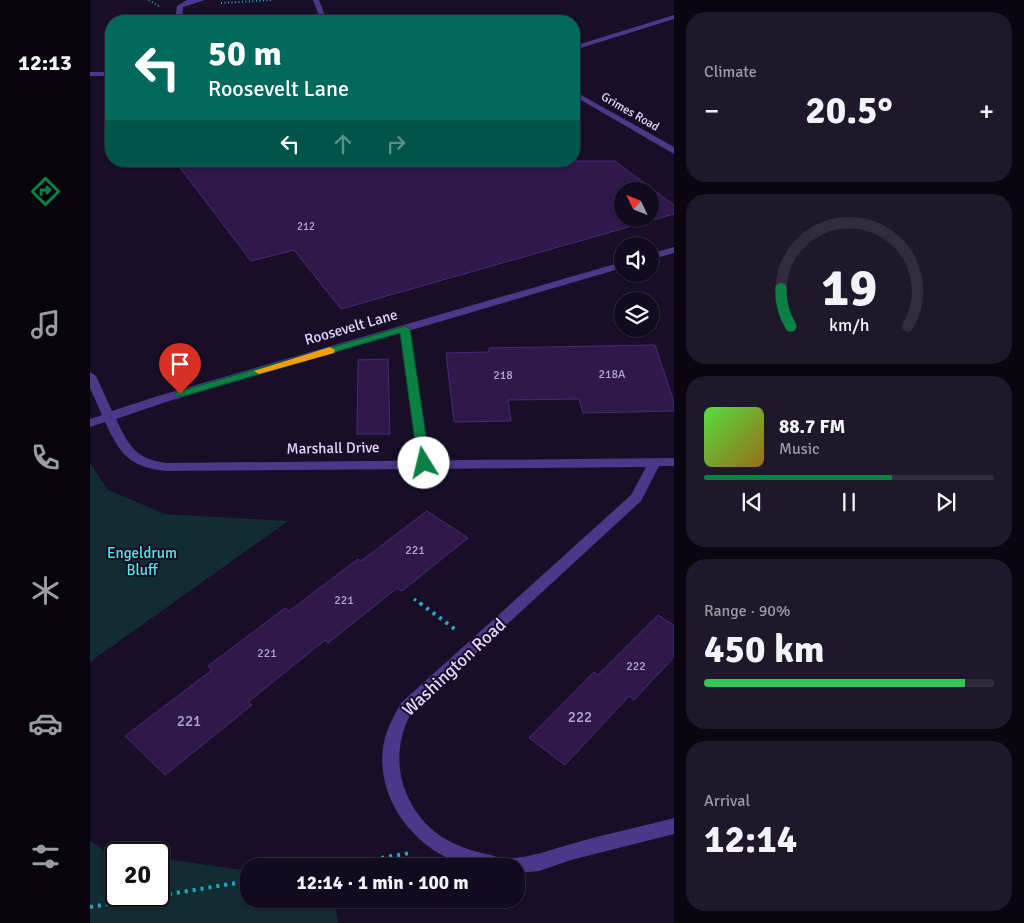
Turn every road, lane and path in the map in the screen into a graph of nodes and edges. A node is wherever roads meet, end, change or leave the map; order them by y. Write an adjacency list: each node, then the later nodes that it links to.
1 (202, 0): 3 (street)
2 (316, 0): 4 (street)
3 (179, 15)
4 (322, 15)
5 (674, 18): 6 (street)
6 (580, 46)
7 (90, 74): 8 (street)
8 (105, 74)
9 (580, 97): 10 (street, Grimes Road)
10 (674, 152)
11 (674, 250): 12 (street)
12 (659, 254)
13 (614, 267): 14 (street, Roosevelt Lane)
14 (405, 329): 16 (street, Roosevelt Lane); 20 (street)
15 (90, 376): 16 (street, Marshall Drive)
16 (108, 416): 17 (street, Roosevelt Lane); 20 (street, Marshall Drive)
17 (90, 423)
18 (655, 462): 19 (street, Marshall Drive); 20 (street, Marshall Drive); 26 (street, Washington Road)
19 (674, 462)
20 (424, 463)
21 (414, 599): 22 (path)
22 (463, 635)
23 (674, 826): 27 (street, Washington Road)
24 (419, 851): 25 (path)
25 (379, 858)
26 (464, 858)
27 (525, 864)
28 (240, 883): 29 (path)
29 (90, 907)

